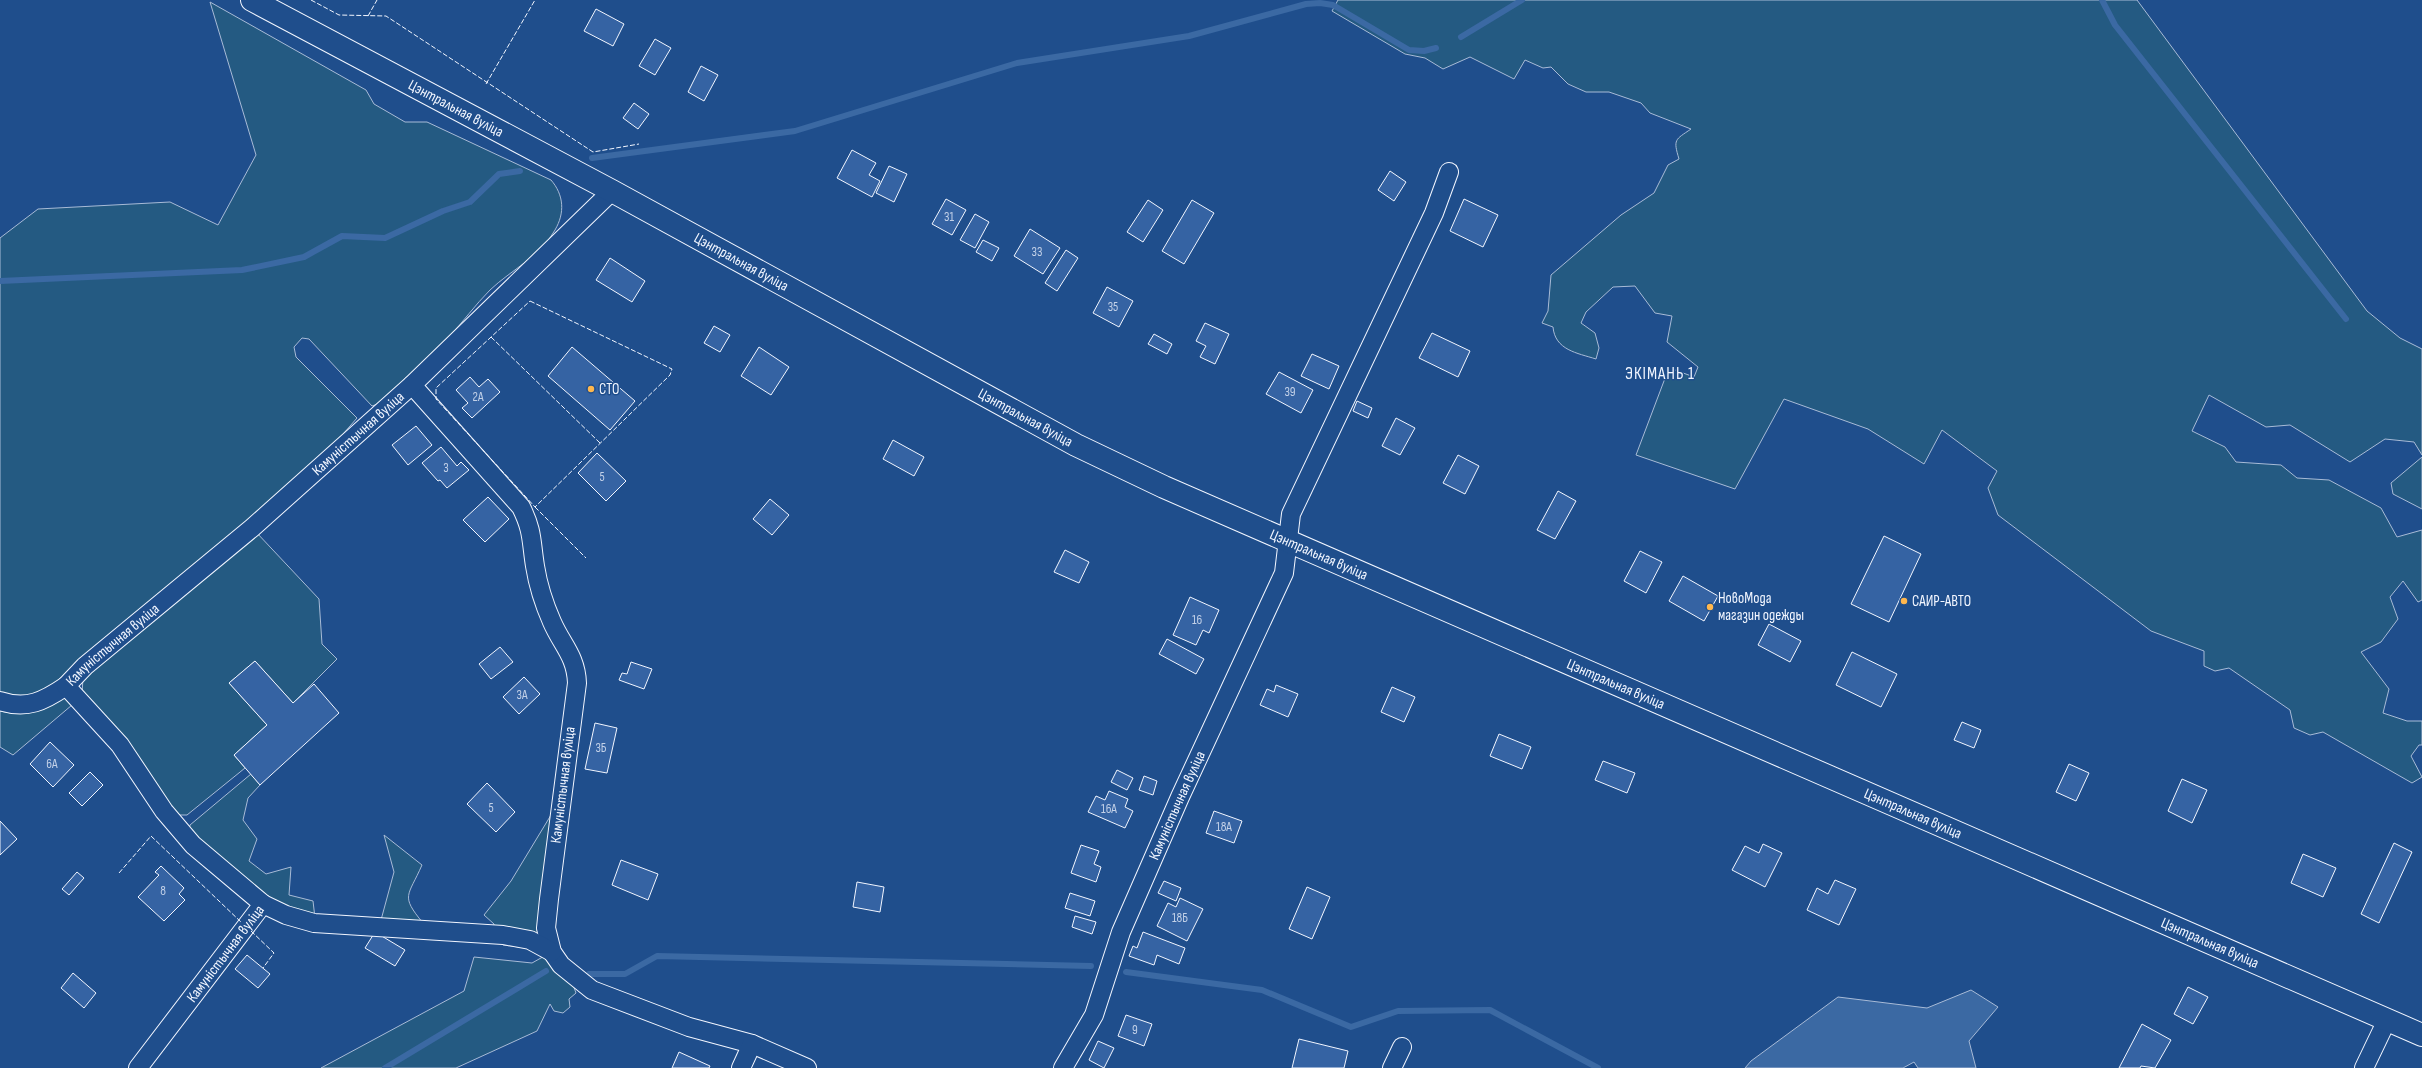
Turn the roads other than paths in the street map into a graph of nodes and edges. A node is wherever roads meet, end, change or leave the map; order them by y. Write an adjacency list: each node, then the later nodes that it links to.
1 (252, 0): 3 (main road, Цэнтральная вуліца)
2 (1449, 172): 5 (street, Камуністычная вуліца)
3 (612, 191): 4 (street, Камуністычная вуліца); 5 (main road, Цэнтральная вуліца)
4 (412, 385): 6 (street, Камуністычная вуліца); 9 (street, Камуністычная вуліца)
5 (1288, 542): 10 (main road, Цэнтральная вуліца); 17 (street, Камуністычная вуліца)
6 (66, 686): 7 (street); 8 (street, Камуністычная вуліца)
7 (0, 701)
8 (263, 904): 9 (street); 14 (street, Камуністычная вуліца)
9 (552, 952): 12 (street, Камуністычная вуліца)
10 (2387, 1020): 11 (main road, Цэнтральная вуліца); 19 (street)
11 (2422, 1035)
12 (752, 1044): 15 (street); 16 (street, Камуністычная вуліца)
13 (1402, 1047): 18 (street)
14 (138, 1068)
15 (741, 1068)
16 (807, 1068)
17 (1062, 1068)
18 (1392, 1068)
19 (2364, 1068)

